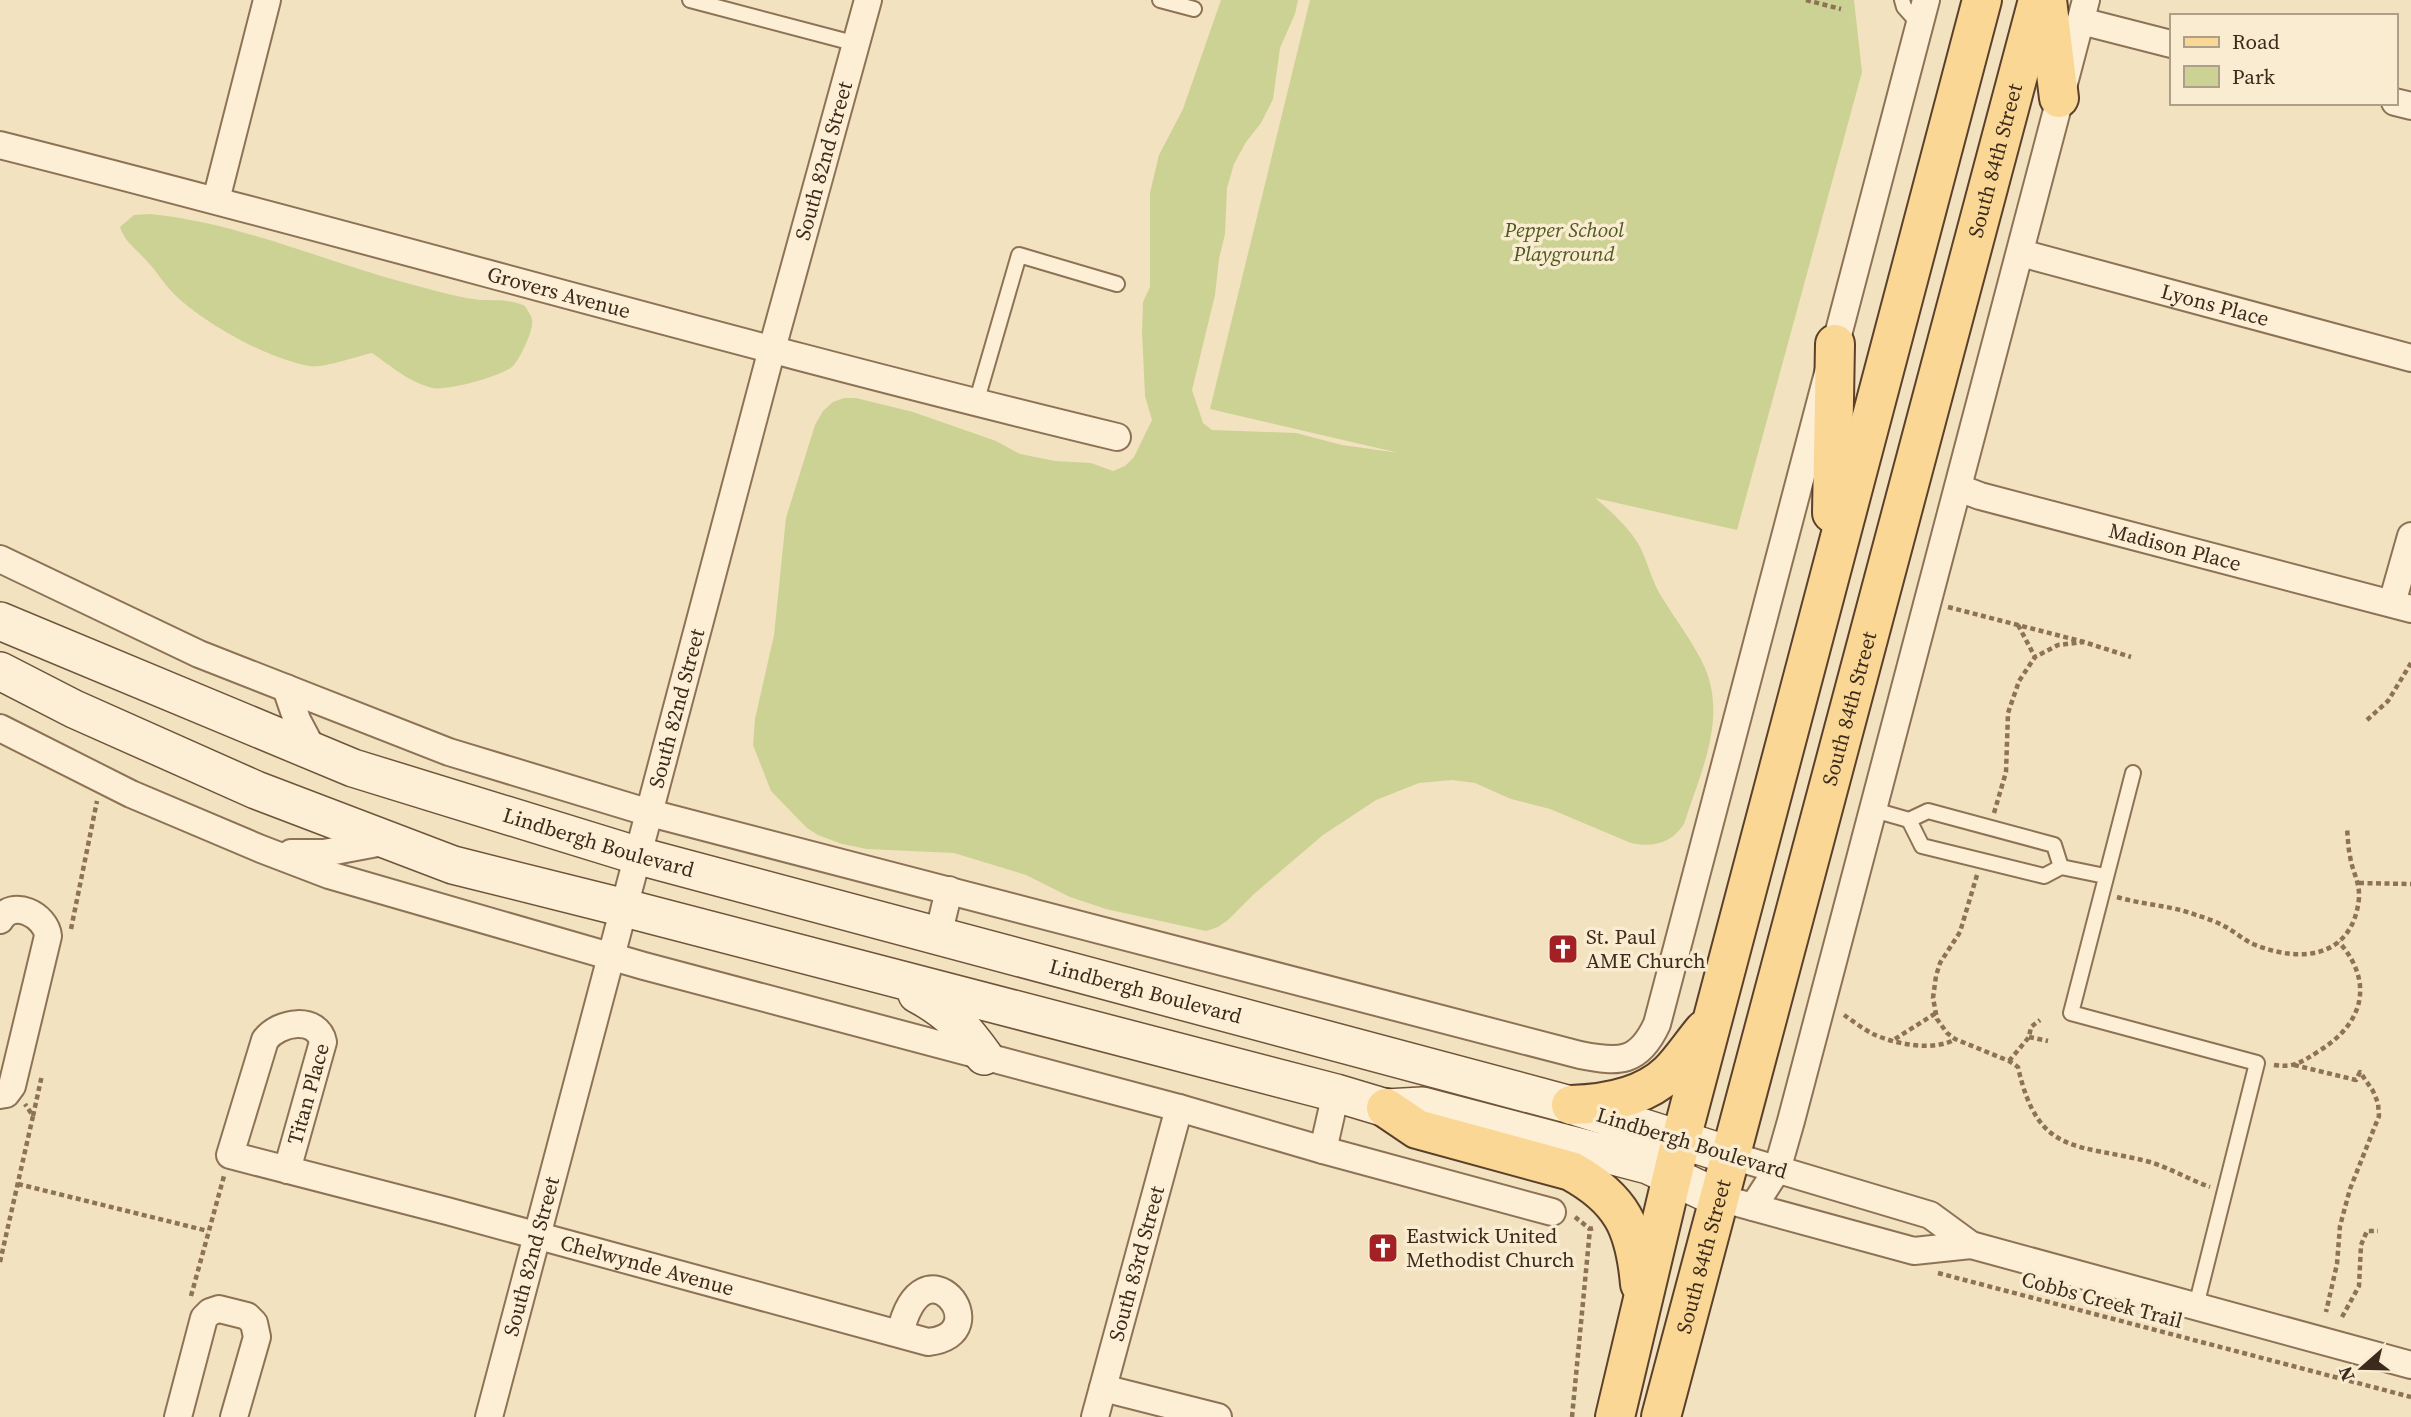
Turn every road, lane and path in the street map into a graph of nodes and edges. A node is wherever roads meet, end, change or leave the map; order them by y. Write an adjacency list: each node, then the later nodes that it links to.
1 (267, 0): 18 (street)
2 (690, 0): 14 (lane)
3 (868, 0): 14 (street, South 82nd Street)
4 (1160, 0): 10 (lane)
5 (1806, 0): 11 (path)
6 (1902, 0): 13 (lane)
7 (1982, 0): 29 (main road)
8 (2038, 0): 85 (main road, South 84th Street)
9 (2047, 0): 16 (main road)
10 (1194, 9)
11 (1841, 9)
12 (2084, 10): 15 (street); 16 (street, South 84th Street)
13 (1923, 12): 21 (street)
14 (857, 44): 22 (street, South 82nd Street)
15 (2170, 44)
16 (2059, 98): 19 (street, South 84th Street)
17 (0, 145): 18 (street, Grovers Avenue)
18 (216, 200): 22 (street, Grovers Avenue)
19 (2021, 253): 23 (street, Lyons Place); 26 (street, South 84th Street)
20 (1117, 284): 24 (lane)
21 (1835, 344): 29 (main road); 57 (street, Lindbergh Boulevard)
22 (772, 349): 24 (street, Grovers Avenue); 46 (street, South 82nd Street)
23 (2411, 358)
24 (976, 403): 25 (street, Grovers Avenue)
25 (1117, 438)
26 (1959, 488): 30 (street, Madison Place); 45 (street, South 84th Street)
27 (2411, 536): 30 (street, Madison Place)
28 (0, 559): 39 (street, Lindbergh Boulevard)
29 (1830, 578): 67 (main road)
30 (2401, 606)
31 (1947, 607): 33 (path)
32 (0, 621): 42 (main road, Lindbergh Boulevard)
33 (2018, 625): 34 (path); 35 (path)
34 (2084, 642): 35 (path); 36 (path)
35 (2035, 657): 44 (path)
36 (2131, 657)
37 (2411, 663): 40 (path)
38 (0, 671): 49 (main road, Lindbergh Boulevard)
39 (286, 688): 42 (street); 46 (street, Lindbergh Boulevard)
40 (2367, 720)
41 (0, 728): 50 (street)
42 (314, 752): 51 (main road, Lindbergh Boulevard)
43 (2133, 773): 53 (lane)
44 (1998, 799)
45 (1874, 810): 47 (lane); 87 (street, South 84th Street)
46 (650, 813): 51 (street, South 82nd Street); 57 (street, Lindbergh Boulevard)
47 (1909, 820): 52 (lane); 52 (lane)
48 (2347, 829): 54 (path)
49 (389, 841): 50 (street); 59 (main road, Lindbergh Boulevard)
50 (261, 849): 63 (street)
51 (639, 856): 59 (street, South 82nd Street); 61 (main road, Lindbergh Boulevard)
52 (2061, 867): 53 (lane)
53 (2105, 876): 75 (lane)
54 (2359, 883): 55 (path); 62 (path)
55 (2411, 884)
56 (1973, 889): 66 (path)
57 (949, 890): 61 (street)
58 (2135, 903): 62 (path)
59 (625, 908): 63 (street, South 82nd Street); 64 (main road, Lindbergh Boulevard)
60 (0, 920): 77 (street)
61 (938, 936): 79 (main road, Lindbergh Boulevard)
62 (2339, 942): 76 (path)
63 (612, 957): 73 (street); 96 (street, South 82nd Street)
64 (879, 974): 73 (main road); 78 (main road, Lindbergh Boulevard)
65 (1840, 1013): 71 (path)
66 (1936, 1013): 70 (path); 71 (path)
67 (1714, 1017): 79 (main road); 82 (main road)
68 (2040, 1020): 69 (path)
69 (2029, 1038): 72 (path); 74 (path)
70 (1955, 1039): 71 (path); 74 (path)
71 (1894, 1040)
72 (2048, 1041)
73 (984, 1056): 80 (street)
74 (2009, 1061): 89 (path)
75 (2258, 1063): 76 (path); 102 (lane)
76 (2294, 1065): 103 (path)
77 (6, 1091): 90 (path)
78 (1336, 1093): 81 (main road, Lindbergh Boulevard); 83 (street)
79 (1571, 1105): 82 (main road, Lindbergh Boulevard)
80 (1179, 1108): 83 (street); 107 (street, South 83rd Street)
81 (1386, 1108): 88 (main road, Lindbergh Boulevard); 101 (main road)
82 (1681, 1139): 85 (main road, Lindbergh Boulevard); 88 (main road)
83 (1323, 1150): 92 (street)
84 (230, 1155): 86 (street, Chelwynde Avenue); 86 (street, Titan Place); 94 (path)
85 (1729, 1155): 87 (street, Lindbergh Boulevard); 91 (main road, South 84th Street)
86 (287, 1170): 96 (street, Chelwynde Avenue)
87 (1777, 1170): 91 (street, South 84th Street); 97 (street, Lindbergh Boulevard)
88 (1673, 1176): 91 (main road, Lindbergh Boulevard); 101 (main road)
89 (2194, 1182)
90 (18, 1184): 94 (path); 98 (path)
91 (1736, 1202): 97 (street, Lindbergh Boulevard); 116 (main road, South 84th Street)
92 (1552, 1212)
93 (1601, 1225): 114 (path)
94 (208, 1231): 100 (path)
95 (2378, 1231): 104 (path)
96 (537, 1236): 105 (street, Chelwynde Avenue); 111 (street, South 82nd Street)
97 (1971, 1245): 102 (street, Lindbergh Boulevard)
98 (0, 1262)
99 (1931, 1271): 108 (path, Cobbs Creek Trail)
100 (190, 1297)
101 (1641, 1306): 115 (main road)
102 (2196, 1306): 106 (street, Lindbergh Boulevard)
103 (2326, 1312)
104 (2342, 1317)
105 (900, 1334)
106 (2411, 1366)
107 (1104, 1388): 112 (street, South 83rd Street); 113 (street)
108 (2411, 1397)
109 (178, 1417): 110 (street)
110 (234, 1417)
111 (489, 1417)
112 (1096, 1417)
113 (1218, 1417)
114 (1572, 1417)
115 (1615, 1417)
116 (1661, 1417)

